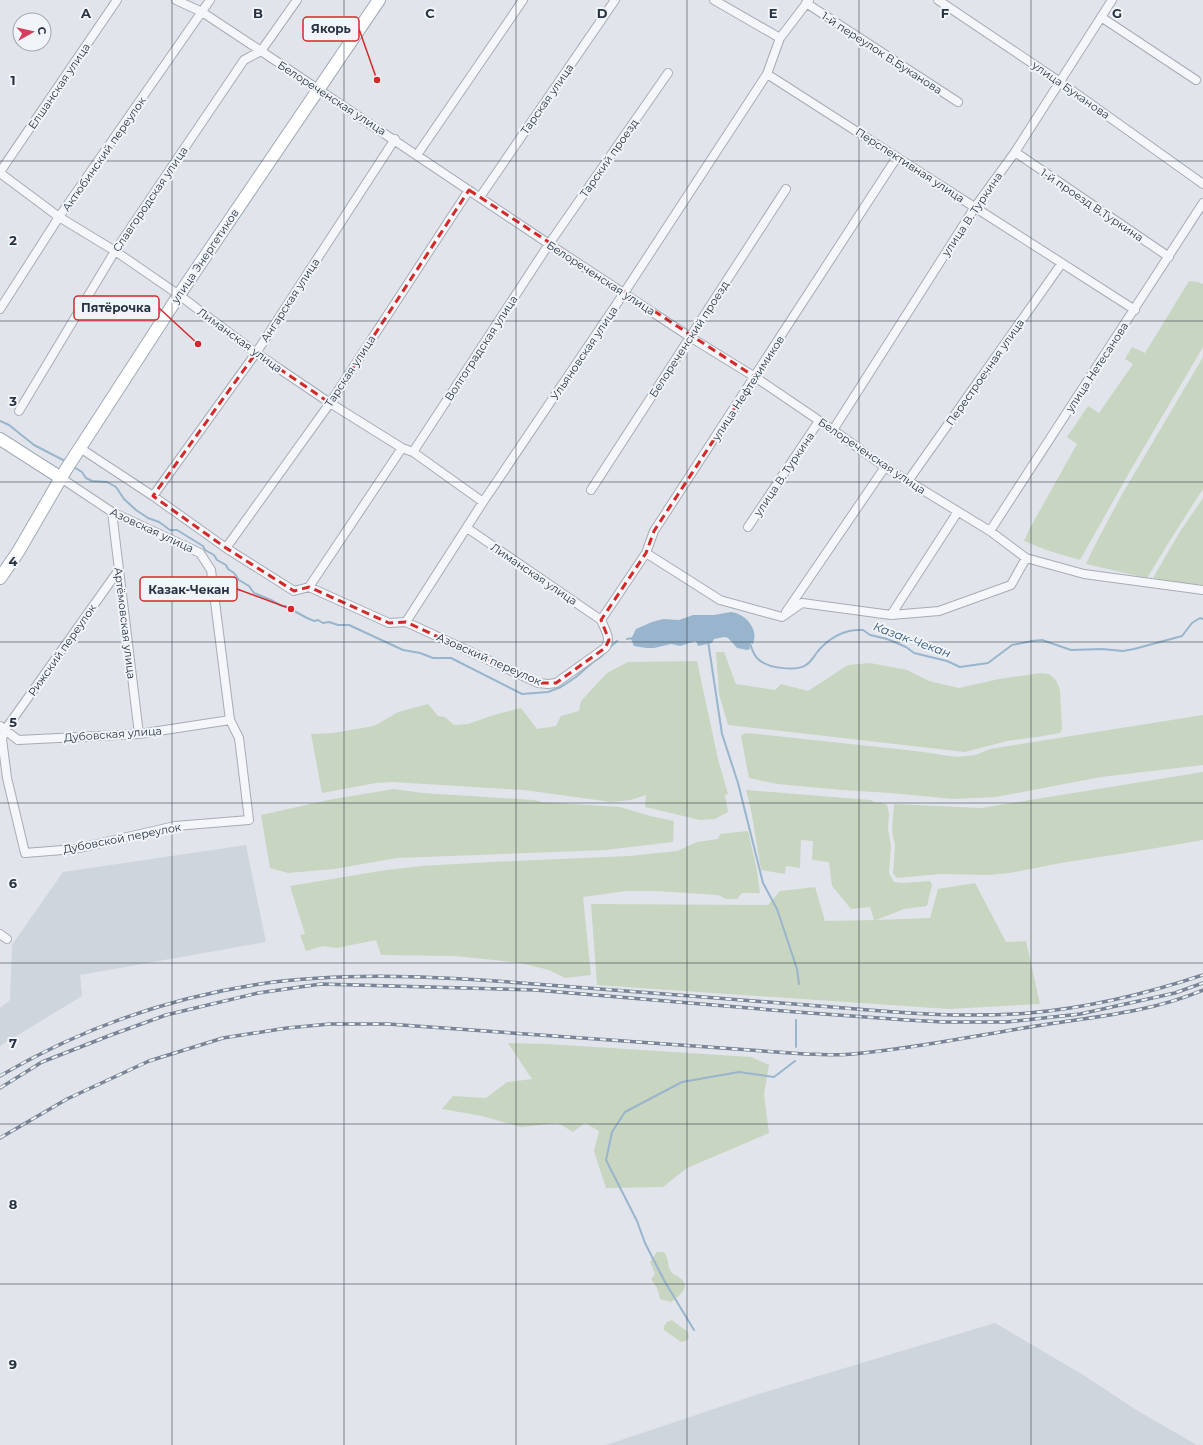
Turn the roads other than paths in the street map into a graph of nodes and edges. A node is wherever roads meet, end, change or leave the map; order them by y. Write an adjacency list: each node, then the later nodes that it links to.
1 (117, 0): 26 (street, Елшанская улица)
2 (176, 0): 12 (street, Белореченская улица)
3 (210, 0): 12 (street, Актюбинский переулок)
4 (297, 0): 15 (street, Славгородская улица)
5 (379, 0): 20 (main road, улица Энергетиков)
6 (522, 0): 24 (street)
7 (615, 0): 30 (street, Тарская улица)
8 (714, 0): 14 (street)
9 (938, 0): 19 (street, улица Буканова)
10 (1112, 0): 13 (street, улица В. Туркина)
11 (808, 2): 14 (street, Ульяновская улица); 21 (street, 1-й переулок В.Буканова)
12 (202, 12): 15 (street, Белореченская улица); 33 (street, Актюбинский переулок)
13 (1101, 17): 18 (street); 19 (street, улица В. Туркина)
14 (780, 38): 17 (street, Ульяновская улица)
15 (261, 51): 20 (street, Белореченская улица); 35 (street, Славгородская улица)
16 (668, 73): 34 (street, Тарский проезд)
17 (767, 74): 25 (street, Перспективная улица); 38 (street, Ульяновская улица)
18 (1196, 80)
19 (1060, 82): 23 (street, улица В. Туркина); 27 (street, улица Буканова)
20 (318, 89): 22 (street, Белореченская улица); 39 (main road, улица Энергетиков)
21 (958, 102)
22 (395, 139): 24 (street, Белореченская улица); 43 (street, Ангарская улица)
23 (1015, 152): 32 (street, улица В. Туркина); 36 (street, 1-й проезд В.Туркина)
24 (417, 155): 29 (street, Белореченская улица)
25 (897, 157): 32 (street, Перспективная улица); 44 (street, улица Нефтехимиков)
26 (0, 172): 33 (street, Лиманская улица)
27 (1203, 184)
28 (786, 189): 42 (street, Белореченский проезд)
29 (468, 190): 30 (street, Белореченская улица); 45 (street, Тарская улица)
30 (480, 197): 34 (street, Белореченская улица)
31 (1203, 203): 36 (street, улица Нетесанова)
32 (975, 207): 37 (street, Перспективная улица); 48 (street, улица В. Туркина)
33 (60, 217): 35 (street, Лиманская улица); 40 (street, Актюбинский переулок)
34 (549, 244): 38 (street, Белореченская улица); 52 (street, Волгоградская улица)
35 (115, 251): 39 (street, Лиманская улица); 46 (street, Славгородская улица)
36 (1169, 257): 41 (street, улица Нетесанова)
37 (1062, 263): 41 (street, Перспективная улица); 55 (street, Перестроечная улица)
38 (624, 293): 42 (street, Белореченская улица); 58 (street, Ульяновская улица)
39 (179, 295): 43 (street, Лиманская улица); 51 (main road, улица Энергетиков)
40 (0, 309)
41 (1135, 310): 63 (street, улица Нетесанова)
42 (690, 337): 44 (street, Белореченская улица); 56 (street, Белореченский проезд)
43 (256, 353): 45 (street, Лиманская улица); 57 (street, Ангарская улица)
44 (755, 377): 47 (street, Белореченская улица); 65 (street, улица Нефтехимиков)
45 (330, 403): 50 (street, Лиманская улица); 64 (street, Тарская улица)
46 (19, 412)
47 (820, 421): 48 (street, Белореченская улица); 61 (street, улица В. Туркина)
48 (833, 430): 53 (street, Белореченская улица)
49 (0, 439): 54 (main road, Азовская улица)
50 (402, 448): 52 (street, Лиманская улица); 69 (street)
51 (78, 452): 54 (main road, улица Энергетиков); 57 (street)
52 (413, 452): 58 (street, Лиманская улица)
53 (885, 467): 55 (street, Белореченская улица); 72 (street)
54 (63, 474): 59 (street, Азовская улица); 68 (main road, улица Энергетиков)
55 (908, 481): 60 (street, Белореченская улица)
56 (591, 490)
57 (153, 496): 64 (street)
58 (483, 502): 62 (street, Ульяновская улица)
59 (112, 512): 67 (street, Артёмовская улица); 75 (street, Азовская улица)
60 (957, 513): 63 (street, Белореченская улица); 71 (street)
61 (748, 527)
62 (466, 528): 73 (street, Лиманская улица); 74 (street, Ульяновская улица)
63 (990, 532): 66 (street, Белореченская улица)
64 (226, 548): 69 (street)
65 (646, 553): 72 (street); 73 (street, улица Нефтехимиков)
66 (1026, 558): 70 (street); 71 (street)
67 (118, 571): 76 (street, Рижский переулок); 77 (street, Артёмовская улица)
68 (0, 578)
69 (309, 587): 74 (street)
70 (1203, 590)
71 (891, 615): 72 (street)
72 (782, 617)
73 (602, 620): 74 (street, Азовский переулок)
74 (406, 622)
75 (230, 720): 77 (street, Дубовская улица); 78 (street, Азовская улица)
76 (3, 728): 77 (street, Дубовская улица); 78 (street, Дубовской переулок)
77 (139, 734)
78 (249, 820)

